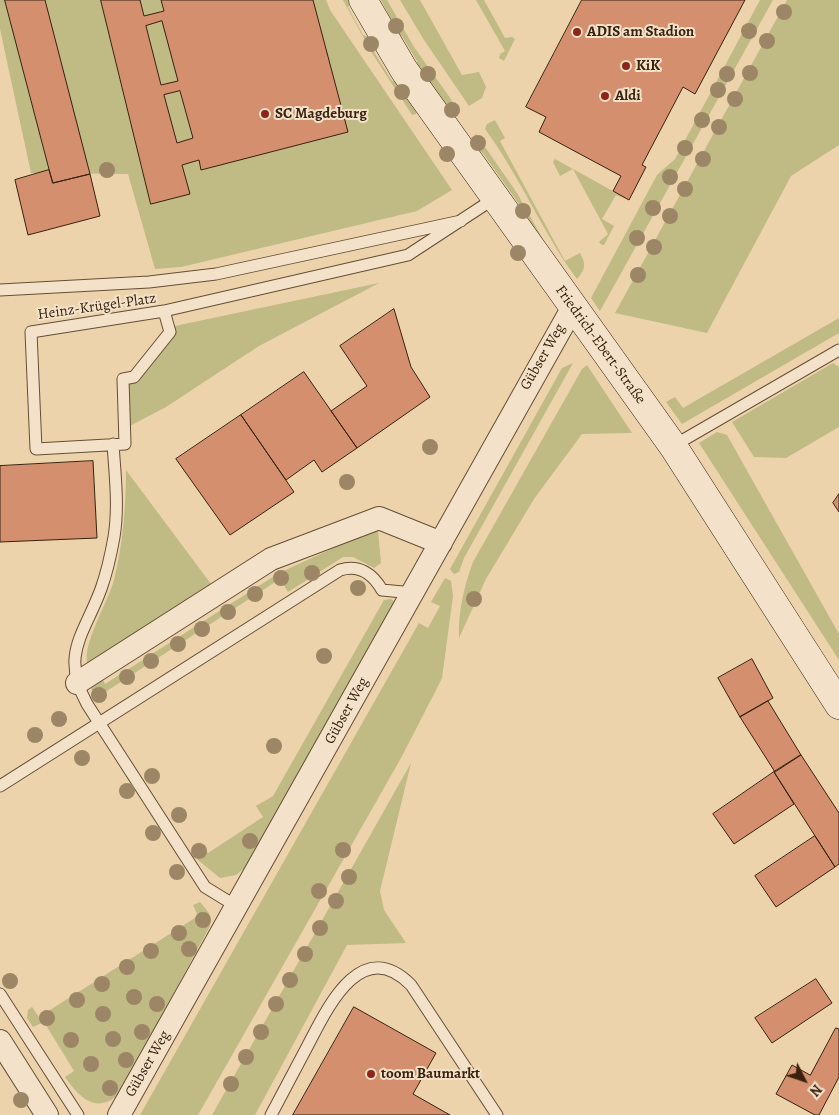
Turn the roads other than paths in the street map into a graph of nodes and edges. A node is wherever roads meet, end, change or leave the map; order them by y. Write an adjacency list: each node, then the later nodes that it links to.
1 (363, 0): 2 (street, Friedrich-Ebert-Straße)
2 (495, 198): 3 (lane); 5 (street, Friedrich-Ebert-Straße)
3 (460, 221): 4 (lane); 6 (lane)
4 (0, 290)
5 (573, 307): 9 (street, Friedrich-Ebert-Straße); 10 (street, Gübser Weg)
6 (164, 311): 8 (lane, Heinz-Krügel-Platz); 8 (lane, Heinz-Krügel-Platz)
7 (839, 350): 9 (lane)
8 (113, 444): 12 (lane)
9 (673, 446): 13 (street, Friedrich-Ebert-Straße)
10 (441, 543): 11 (street, Gübser Weg); 12 (street)
11 (413, 593): 14 (lane); 16 (street, Gübser Weg)
12 (77, 683): 14 (lane)
13 (837, 699)
14 (99, 723): 15 (lane); 16 (lane)
15 (0, 786)
16 (236, 906): 21 (street, Gübser Weg)
17 (0, 994): 20 (lane)
18 (0, 1040): 19 (street)
19 (47, 1115)
20 (78, 1115)
21 (119, 1115)
22 (271, 1115): 23 (lane)
23 (498, 1115)

